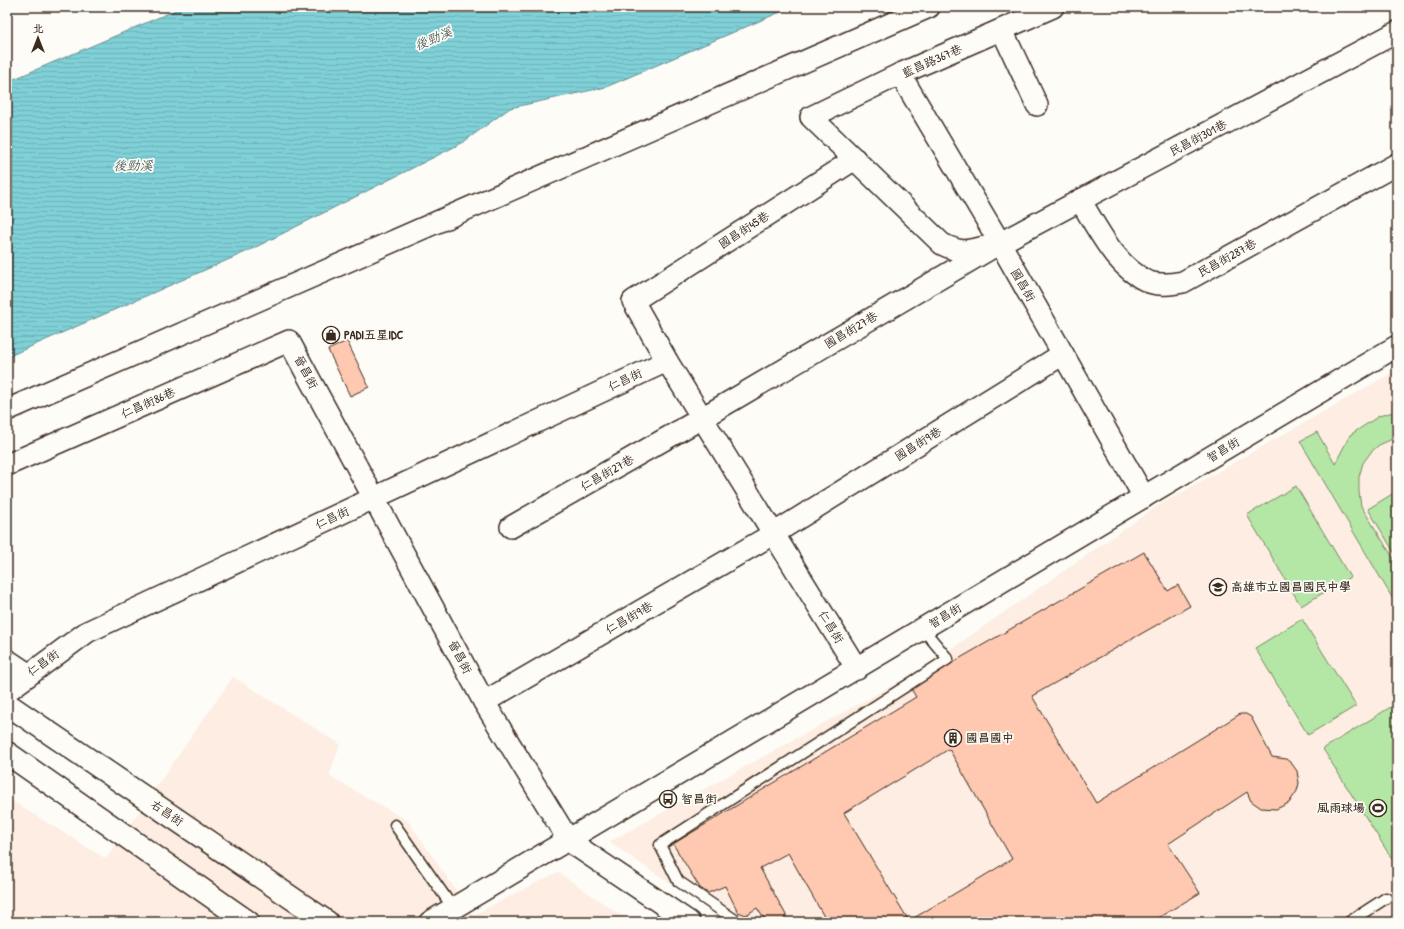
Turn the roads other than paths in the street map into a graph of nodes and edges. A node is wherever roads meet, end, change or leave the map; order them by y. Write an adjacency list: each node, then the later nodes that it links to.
1 (929, 7): 16 (street)
2 (1053, 7): 3 (street, 藍昌路367巷)
3 (1002, 30): 5 (street, 藍昌路367巷); 6 (street)
4 (1397, 32): 9 (street, 民昌街301巷)
5 (900, 74): 7 (street, 藍昌路367巷); 10 (street, 國昌街)
6 (1037, 105)
7 (855, 159): 10 (street); 11 (street, 國昌街45巷)
8 (1397, 164): 9 (street, 民昌街287巷)
9 (1080, 200): 10 (street, 民昌街301巷)
10 (1000, 243): 14 (street, 國昌街); 17 (street, 國昌街27巷)
11 (633, 301): 15 (street, 仁昌街)
12 (289, 341): 18 (street, 仁昌街86巷); 20 (street, 晉昌街)
13 (1397, 346): 19 (street, 智昌街)
14 (1062, 354): 19 (street, 國昌街); 22 (street, 國昌街9巷)
15 (667, 361): 17 (street, 仁昌街); 20 (street, 仁昌街)
16 (7, 410)
17 (702, 418): 21 (street, 仁昌街27巷); 22 (street, 仁昌街)
18 (7, 465)
19 (1144, 497): 23 (street, 智昌街)
20 (374, 498): 26 (street, 仁昌街); 28 (street, 晉昌街)
21 (511, 528)
22 (774, 534): 25 (street, 仁昌街); 28 (street, 仁昌街9巷)
23 (923, 629): 25 (street, 智昌街); 39 (lane)
24 (7, 660): 26 (street)
25 (857, 669): 32 (street, 智昌街)
26 (28, 674): 27 (street, 仁昌街)
27 (7, 691)
28 (484, 702): 32 (street, 晉昌街)
29 (7, 704): 36 (main road, 右昌街)
30 (7, 753): 35 (main road)
31 (395, 825): 34 (lane)
32 (569, 841): 34 (street, 智昌街); 38 (street, 晉昌街)
33 (1386, 898): 40 (lane)
34 (453, 908): 37 (street, 智昌街)
35 (248, 922)
36 (327, 922)
37 (430, 922)
38 (689, 922)
39 (738, 922)
40 (1349, 922)

